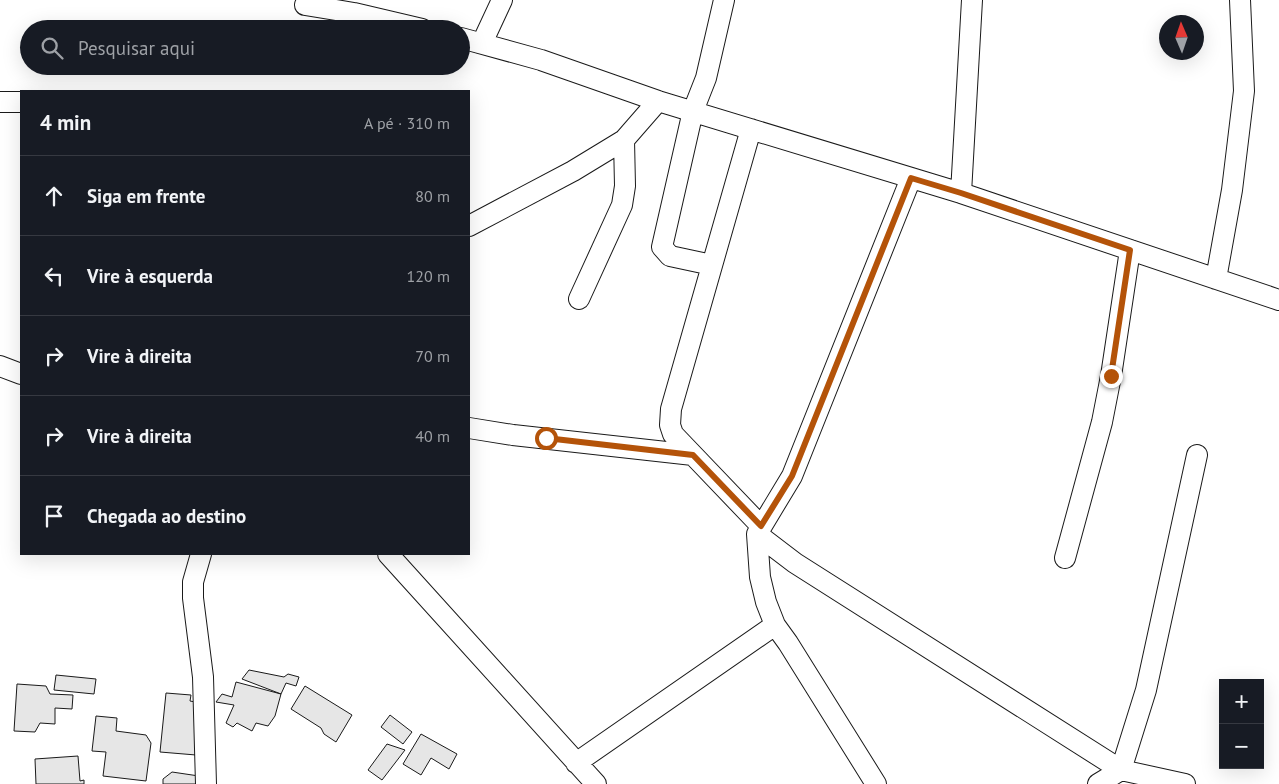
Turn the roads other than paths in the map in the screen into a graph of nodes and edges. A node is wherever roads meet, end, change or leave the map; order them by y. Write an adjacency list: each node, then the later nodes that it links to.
1 (502, 0): 8 (street)
2 (724, 0): 12 (street)
3 (972, 0): 16 (street)
4 (1240, 0): 20 (street)
5 (305, 5): 6 (street)
6 (384, 20)
7 (470, 40): 8 (street)
8 (482, 43): 9 (street)
9 (658, 101): 12 (street); 14 (street)
10 (0, 102): 11 (street)
11 (20, 102)
12 (693, 111): 13 (street); 19 (street)
13 (751, 129): 15 (street); 19 (street)
14 (624, 140): 17 (street); 21 (street)
15 (911, 178): 16 (street); 28 (street)
16 (961, 193): 18 (street)
17 (470, 225)
18 (1130, 250): 20 (street); 31 (street)
19 (712, 265): 26 (street)
20 (1216, 279): 22 (street)
21 (578, 299)
22 (1279, 300)
23 (0, 366): 24 (street)
24 (20, 374)
25 (470, 428): 26 (street)
26 (693, 455): 28 (street)
27 (1198, 455): 34 (street)
28 (759, 530): 32 (street); 34 (street)
29 (201, 555): 35 (street)
30 (389, 555): 33 (street)
31 (1066, 558)
32 (775, 626): 33 (street); 37 (street)
33 (576, 764): 36 (street)
34 (1121, 770): 38 (street); 39 (street)
35 (206, 784)
36 (596, 784)
37 (876, 784)
38 (1098, 784)
39 (1184, 784)

